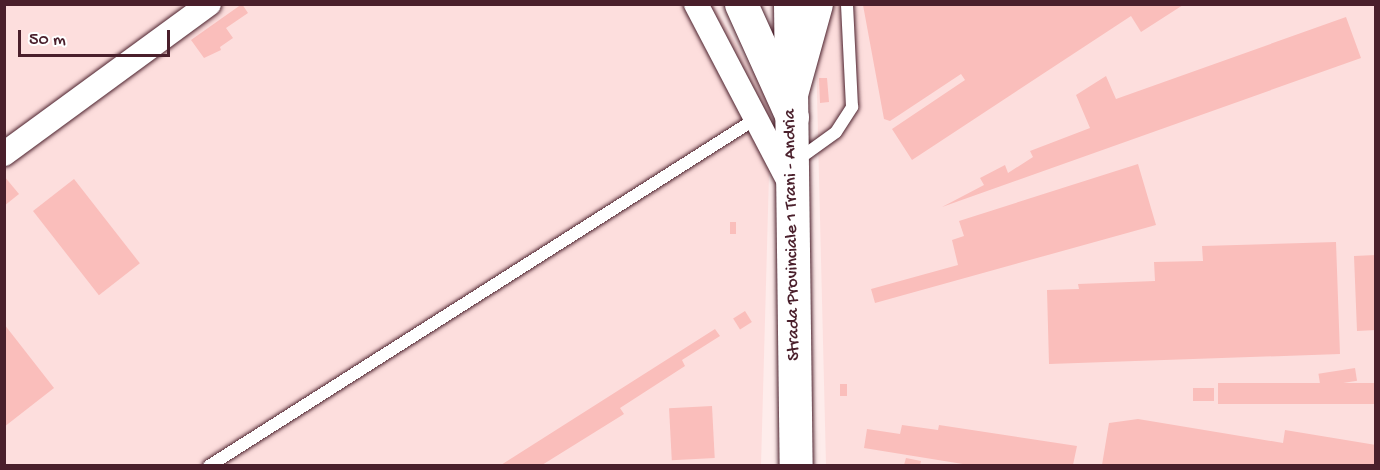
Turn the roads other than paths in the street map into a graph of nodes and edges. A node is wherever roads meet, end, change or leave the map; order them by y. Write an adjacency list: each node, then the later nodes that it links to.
1 (209, 4): 9 (street)
2 (696, 4): 8 (street)
3 (741, 4): 7 (main road)
4 (790, 4): 7 (main road, Strada Provinciale 1 Trani - Andria)
5 (816, 4): 7 (main road)
6 (847, 4): 10 (lane)
7 (791, 106): 10 (main road, Strada Provinciale 1 Trani - Andria)
8 (757, 118): 10 (street); 11 (lane)
9 (4, 154)
10 (794, 177): 12 (main road, Strada Provinciale 1 Trani - Andria)
11 (208, 465)
12 (796, 465)

